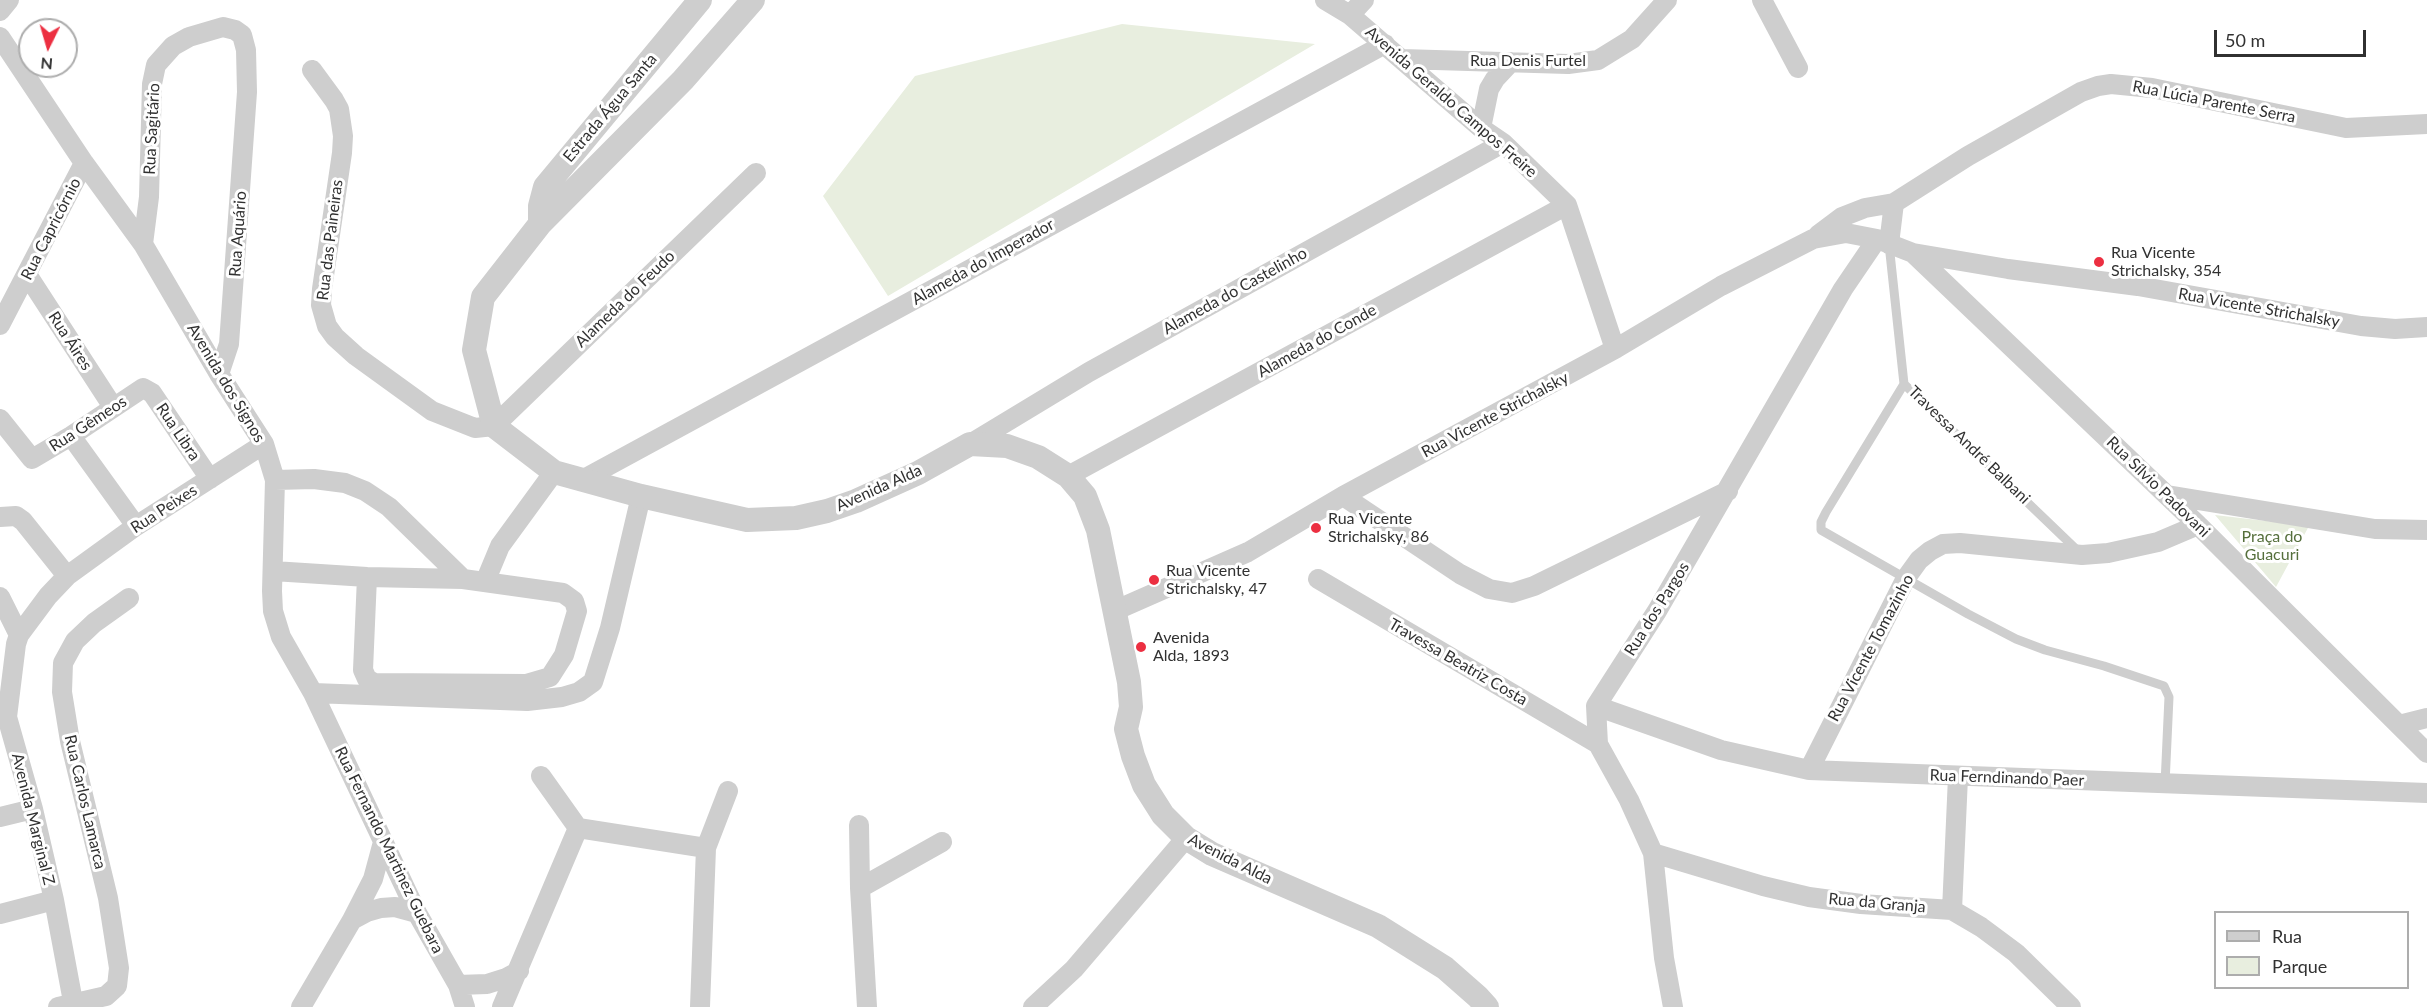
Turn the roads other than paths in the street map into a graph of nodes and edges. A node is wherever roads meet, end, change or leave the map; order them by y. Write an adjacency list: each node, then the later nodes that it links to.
1 (9, 0): 8 (street)
2 (700, 0): 24 (street, Estrada Água Santa)
3 (753, 0): 24 (street)
4 (1325, 0): 9 (street, Avenida Geraldo Campos Freire)
5 (1364, 0): 9 (street)
6 (1667, 0): 13 (street, Rua Denis Furtel)
7 (1762, 0): 14 (street)
8 (0, 10)
9 (1350, 15): 11 (street, Avenida Geraldo Campos Freire)
10 (0, 37): 20 (street, Avenida dos Signos)
11 (1384, 44): 12 (street, Avenida Geraldo Campos Freire); 46 (street, Alameda do Imperador)
12 (1402, 58): 13 (street, Rua Denis Furtel); 18 (street, Avenida Geraldo Campos Freire)
13 (1511, 62): 18 (street)
14 (1798, 68)
15 (312, 70): 38 (street, Rua das Paineiras)
16 (247, 92): 27 (street, Rua Sagitário); 33 (street, Rua Aquário)
17 (2427, 124): 22 (street, Rua Lúcia Parente Serra)
18 (1481, 128): 19 (street, Avenida Geraldo Campos Freire)
19 (1503, 143): 23 (street, Avenida Geraldo Campos Freire); 41 (street, Alameda do Castelinho)
20 (84, 163): 27 (street, Avenida dos Signos); 29 (street, Rua Capricórnio)
21 (756, 173): 38 (street, Alameda do Feudo)
22 (1894, 202): 25 (street); 26 (street)
23 (1567, 205): 32 (street, Avenida Geraldo Campos Freire); 43 (street, Alameda do Conde)
24 (540, 224): 38 (street)
25 (1813, 239): 26 (street, Rua Vicente Strichalsky); 32 (street, Rua Vicente Strichalsky)
26 (1883, 242): 28 (street, Rua Sílvio Padovani); 34 (lane, Travessa André Balbani); 47 (street, Rua dos Pargos)
27 (143, 244): 33 (street, Avenida dos Signos)
28 (1913, 253): 31 (street, Rua Vicente Strichalsky); 48 (street, Rua Sílvio Padovani)
29 (28, 276): 30 (street, Rua Capricórnio); 36 (street, Rua Áires)
30 (0, 326)
31 (2427, 327)
32 (1615, 349): 50 (street, Rua Vicente Strichalsky)
33 (219, 374): 40 (street, Avenida dos Signos)
34 (1904, 384): 55 (lane, Travessa André Balbani); 59 (lane)
35 (143, 388): 36 (street, Rua Gêmeos); 44 (street, Rua Libra)
36 (113, 407): 39 (street, Rua Gêmeos)
37 (0, 419): 39 (street, Rua Gêmeos)
38 (494, 426): 42 (street, Avenida Alda)
39 (71, 436): 53 (street)
40 (264, 444): 44 (street, Rua Peixes); 45 (street, Avenida dos Signos)
41 (970, 444): 43 (street, Avenida Alda); 49 (street, Avenida Alda)
42 (554, 471): 46 (street, Avenida Alda); 62 (street)
43 (1068, 476): 65 (street, Avenida Alda)
44 (210, 479): 53 (street, Rua Peixes)
45 (275, 480): 56 (street, Avenida dos Signos); 60 (street)
46 (582, 480): 49 (street, Avenida Alda)
47 (1728, 491): 50 (street); 69 (street, Rua dos Pargos)
48 (2167, 495): 52 (street, Rua Sílvio Padovani); 54 (street)
49 (641, 496): 68 (street)
50 (1343, 496): 65 (street, Rua Vicente Strichalsky)
51 (0, 517): 57 (street)
52 (2198, 525): 55 (street, Rua Vicente Tomazinho); 72 (street, Rua Sílvio Padovani)
53 (136, 526): 57 (street, Rua Peixes)
54 (2427, 530)
55 (2082, 555): 59 (street, Rua Vicente Tomazinho)
56 (273, 571): 58 (street); 68 (street, Avenida dos Signos)
57 (67, 576): 66 (street, Avenida Marginal Z)
58 (367, 577): 60 (street); 62 (street)
59 (1906, 578): 75 (street, Rua Vicente Tomazinho); 78 (lane)
60 (463, 579): 62 (street)
61 (1318, 579): 73 (street, Travessa Beatriz Costa)
62 (485, 582)
63 (0, 597): 66 (street)
64 (129, 598): 98 (street, Rua Carlos Lamarca)
65 (1114, 611): 85 (street, Avenida Alda)
66 (20, 635): 67 (street, Avenida Marginal Z)
67 (7, 659): 70 (street, Avenida Marginal Z)
68 (313, 693): 86 (street, Rua Fernando Martinez Guebara)
69 (1596, 706): 73 (street); 75 (street, Rua Ferndinando Paer)
70 (4, 718): 81 (street, Avenida Marginal Z)
71 (2427, 718): 72 (street)
72 (2399, 725): 74 (street, Rua Sílvio Padovani)
73 (1598, 744): 89 (street)
74 (2427, 753)
75 (1809, 770): 77 (street, Rua Ferndinando Paer)
76 (541, 776): 84 (street)
77 (1958, 777): 78 (street, Rua Ferndinando Paer); 92 (street)
78 (2165, 784): 80 (street, Rua Ferndinando Paer)
79 (728, 791): 88 (street)
80 (2427, 793)
81 (33, 809): 82 (street); 91 (street, Avenida Marginal Z)
82 (0, 817)
83 (859, 825): 90 (street)
84 (578, 828): 88 (street); 96 (street)
85 (1186, 838): 104 (street); 105 (street, Avenida Alda)
86 (383, 842): 93 (street, Rua Fernando Martinez Guebara); 95 (street)
87 (942, 842): 90 (street)
88 (706, 848): 102 (street)
89 (1653, 853): 92 (street, Rua da Granja); 106 (street)
90 (860, 888): 103 (street)
91 (54, 900): 94 (street); 98 (street, Rua Carlos Lamarca)
92 (1952, 910): 107 (street, Rua da Granja)
93 (417, 913): 95 (street); 97 (street, Rua Fernando Martinez Guebara)
94 (0, 914)
95 (352, 920): 99 (street)
96 (519, 971): 97 (street); 101 (street)
97 (458, 985): 100 (street, Rua Fernando Martinez Guebara)
98 (68, 1006)
99 (301, 1007)
100 (465, 1007)
101 (502, 1007)
102 (700, 1007)
103 (867, 1007)
104 (1033, 1007)
105 (1486, 1007)
106 (1673, 1007)
107 (2071, 1007)

